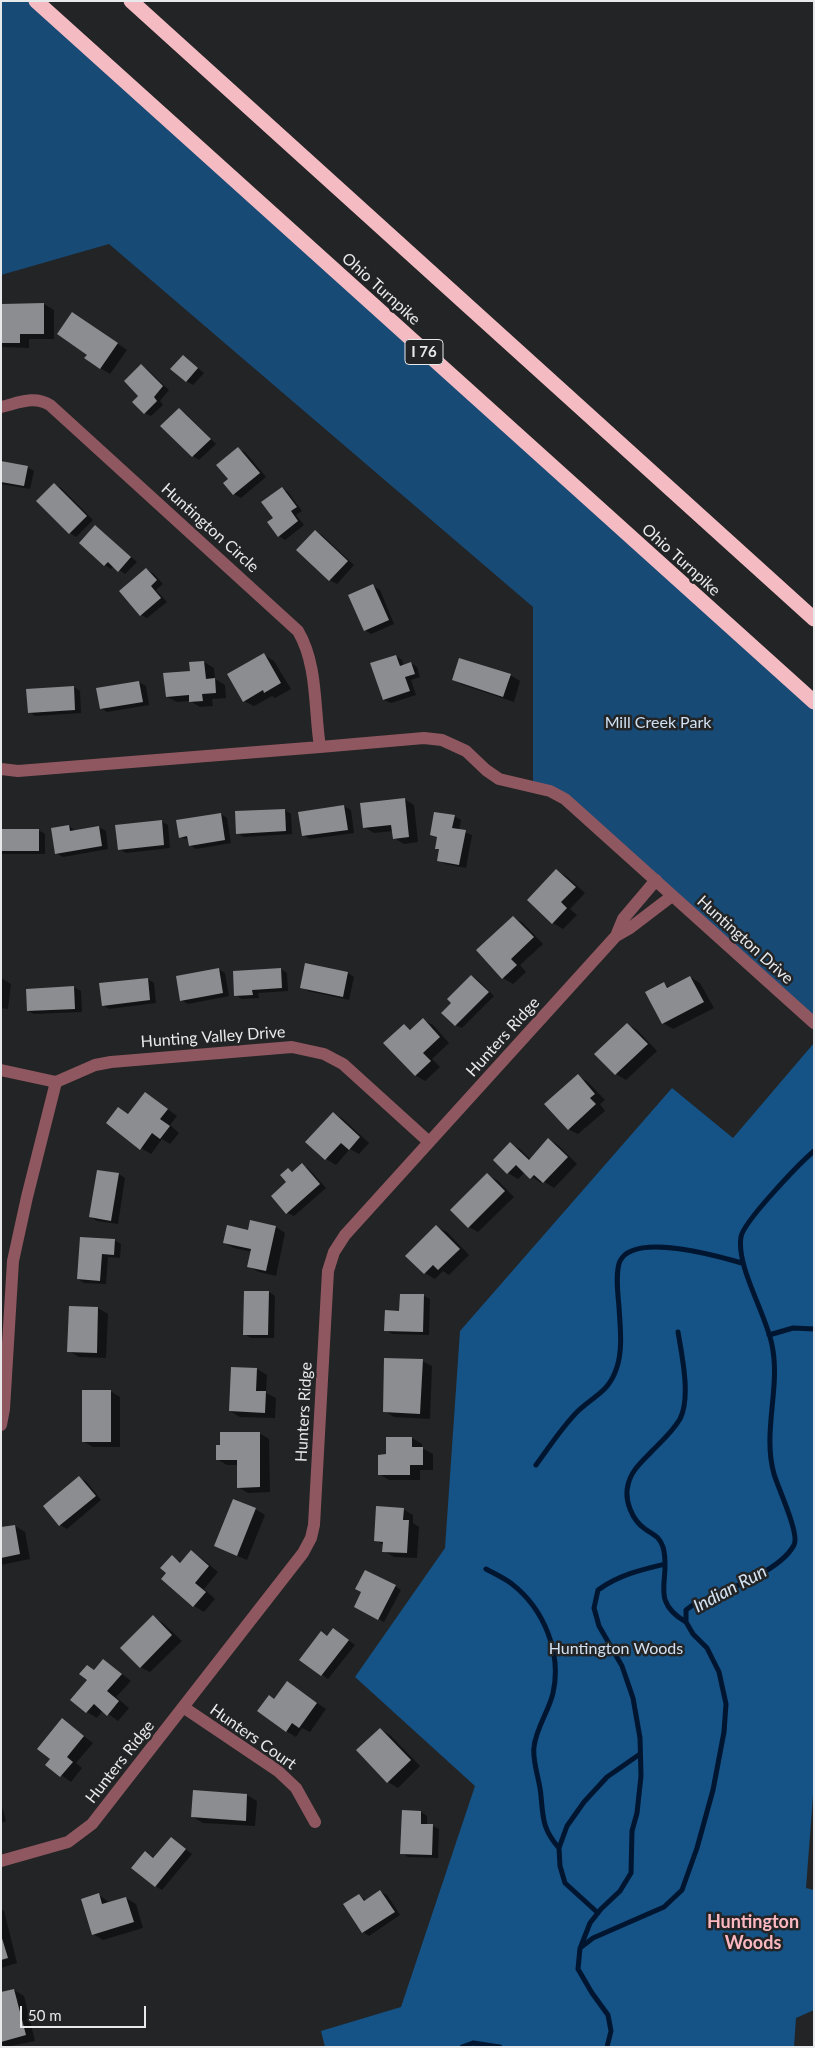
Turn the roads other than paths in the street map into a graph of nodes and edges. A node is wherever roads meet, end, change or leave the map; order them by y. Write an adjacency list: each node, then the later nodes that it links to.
1 (36, 1): 5 (highway, Ohio Turnpike / I 76)
2 (131, 1): 4 (highway)
3 (1, 407): 6 (street, Huntington Circle)
4 (814, 619)
5 (814, 702)
6 (320, 747): 7 (street); 8 (street)
7 (1, 769)
8 (656, 880): 9 (street, Huntington Drive); 10 (street, Hunters Ridge)
9 (672, 896): 10 (street, Hunters Ridge); 11 (street, Huntington Drive)
10 (616, 936): 14 (street, Hunters Ridge)
11 (814, 1023)
12 (1, 1070): 13 (street)
13 (56, 1082): 14 (street, Hunting Valley Drive); 15 (street)
14 (429, 1142): 16 (street, Hunters Ridge)
15 (1, 1424)
16 (183, 1707): 17 (street, Hunters Court); 18 (street, Hunters Ridge)
17 (315, 1822)
18 (1, 1861)

